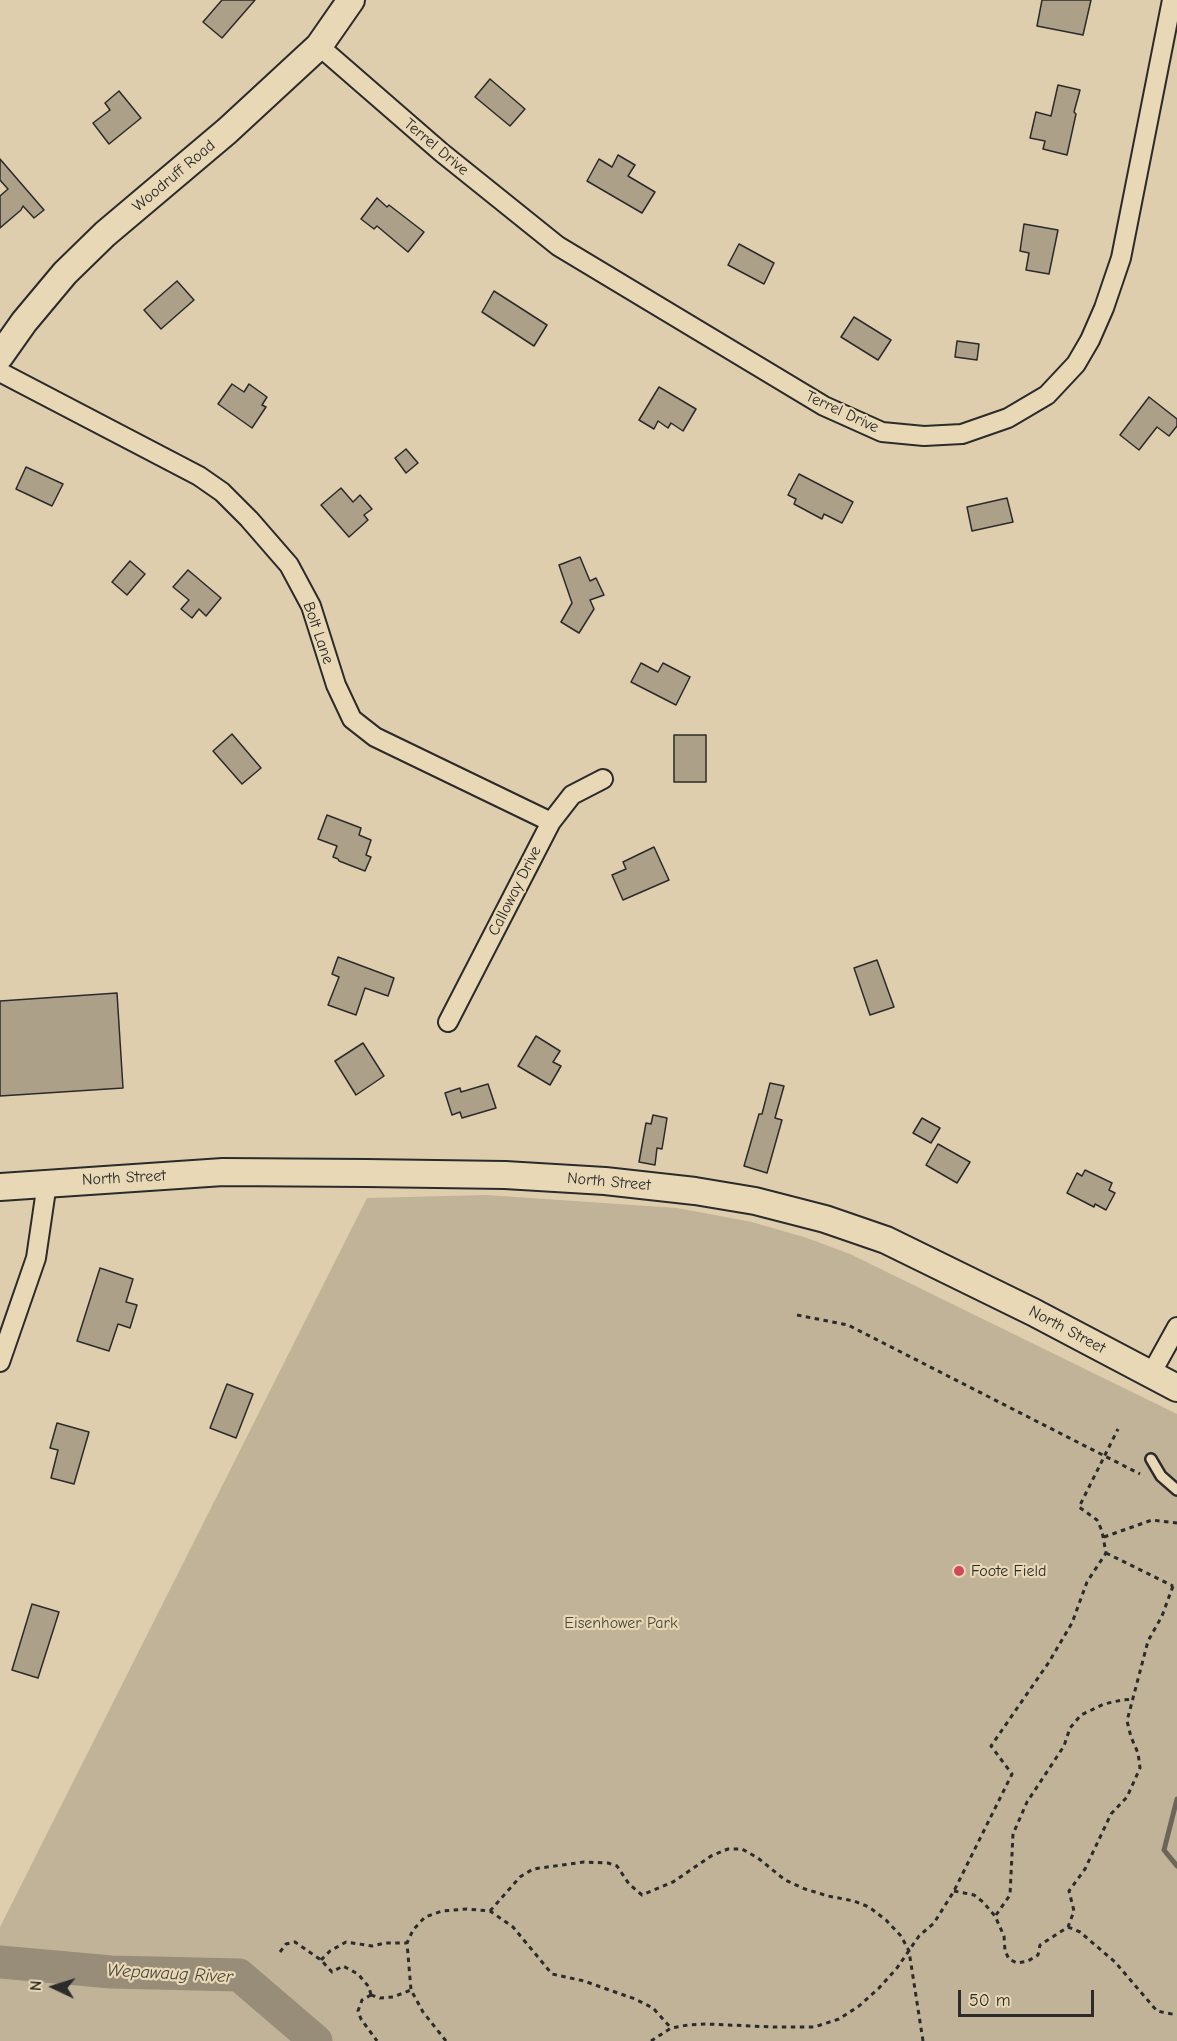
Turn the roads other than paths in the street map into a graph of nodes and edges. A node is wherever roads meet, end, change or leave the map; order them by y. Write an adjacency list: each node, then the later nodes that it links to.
1 (351, 0): 3 (main road, Woodruff Road)
2 (1172, 0): 3 (street, Terrel Drive)
3 (320, 46): 4 (main road, Woodruff Road)
4 (0, 356)
5 (0, 372): 7 (street, Bolt Lane)
6 (603, 779): 7 (street, Calloway Drive)
7 (551, 822): 8 (street, Calloway Drive)
8 (448, 1022)
9 (47, 1183): 10 (main road, North Street); 12 (street); 13 (main road, North Street)
10 (0, 1187)
11 (1177, 1327): 13 (street)
12 (0, 1362)
13 (1151, 1374): 14 (main road, North Street)
14 (1177, 1388)
15 (1151, 1459): 16 (lane)
16 (1177, 1490)

